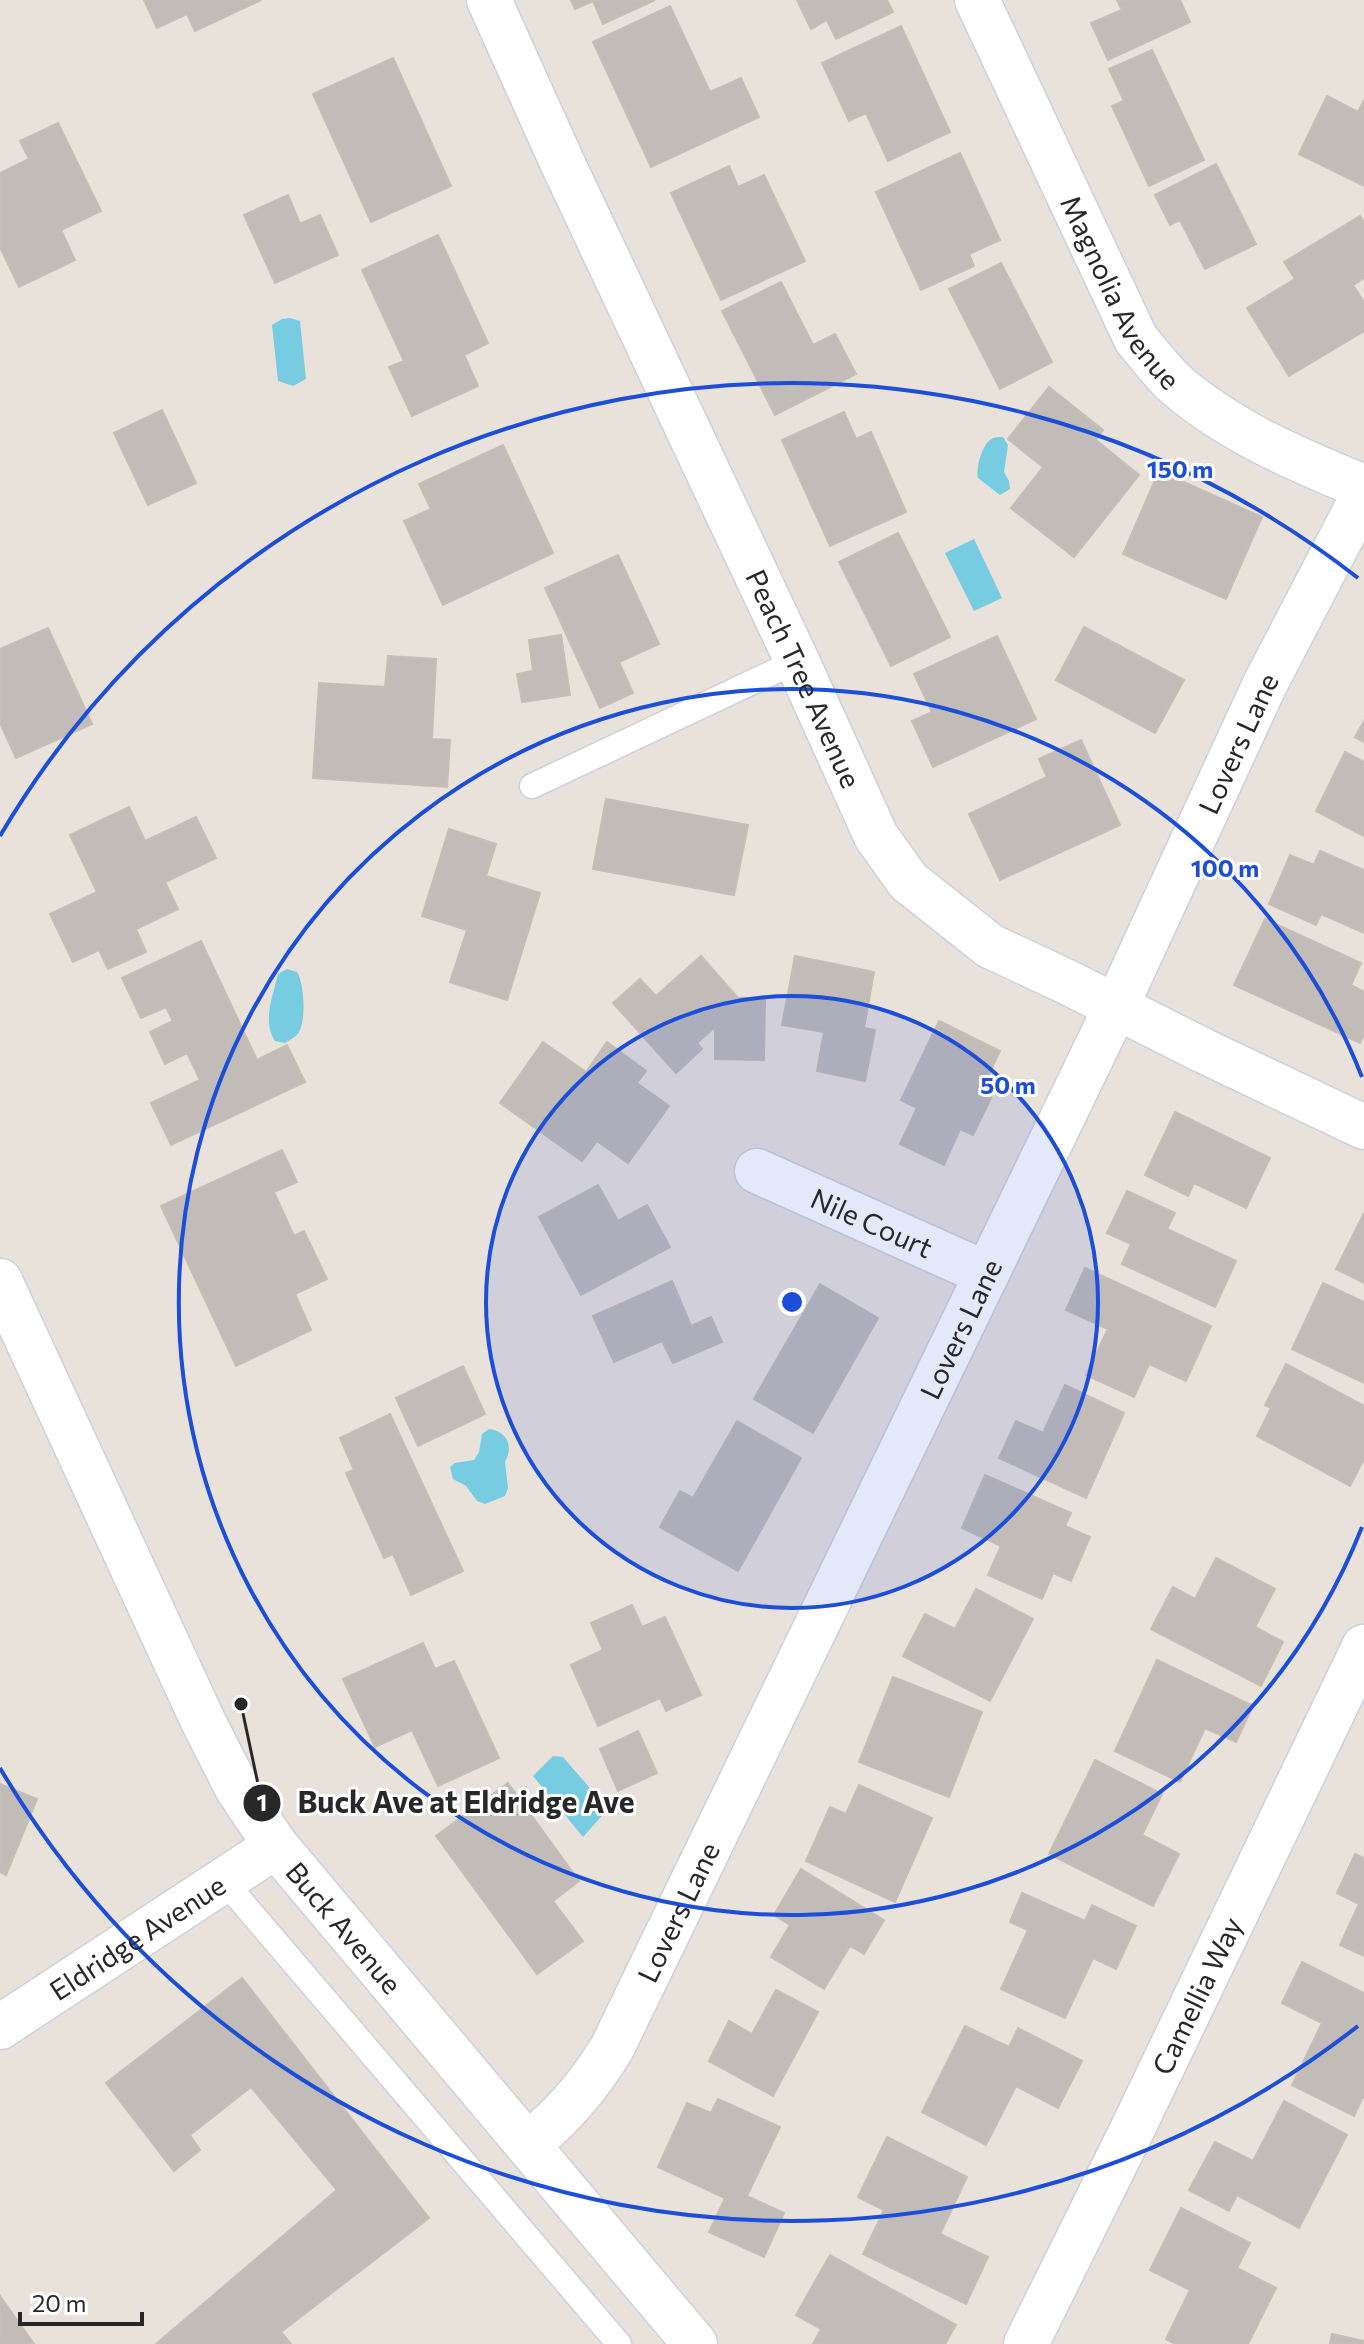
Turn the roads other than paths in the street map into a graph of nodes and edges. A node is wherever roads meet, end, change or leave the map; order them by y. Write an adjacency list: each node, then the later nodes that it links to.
1 (489, 0): 5 (street, Peach Tree Avenue)
2 (977, 0): 3 (street, Magnolia Avenue)
3 (1364, 487)
4 (1364, 494): 7 (street, Lovers Lane)
5 (797, 661): 6 (lane); 7 (street, Peach Tree Avenue)
6 (532, 786)
7 (1116, 1007): 8 (street, Peach Tree Avenue); 10 (street, Lovers Lane)
8 (1364, 1127)
9 (757, 1171): 10 (street, Nile Court)
10 (987, 1274): 16 (street, Lovers Lane)
11 (0, 1281): 13 (street, Buck Avenue)
12 (1364, 1647): 19 (street, Camellia Way)
13 (276, 1846): 14 (street, Eldridge Avenue); 16 (street, Buck Avenue)
14 (224, 1881): 15 (street, Eldridge Avenue); 17 (lane)
15 (0, 2027)
16 (528, 2145): 18 (street, Buck Avenue)
17 (619, 2344)
18 (695, 2344)
19 (1026, 2344)

